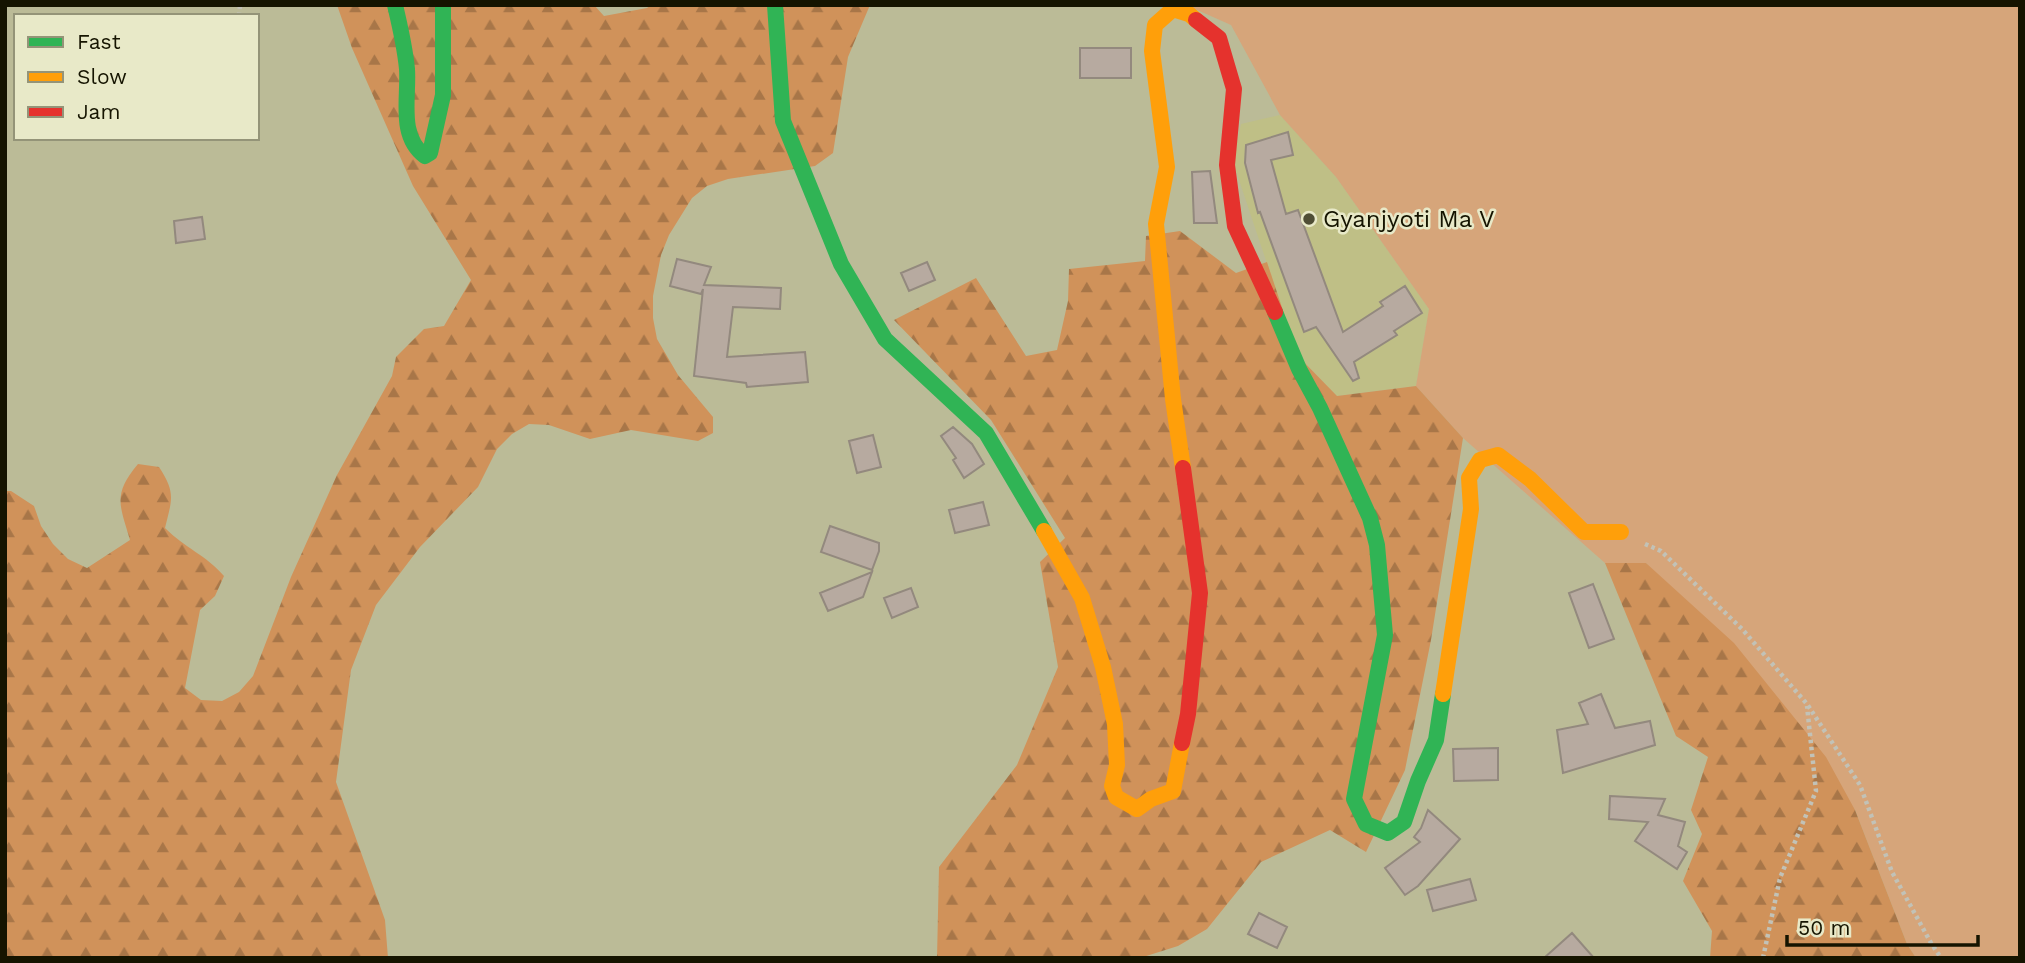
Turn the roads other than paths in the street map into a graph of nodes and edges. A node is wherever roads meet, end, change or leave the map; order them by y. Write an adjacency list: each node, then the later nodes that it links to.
1 (395, 5): 2 (street)
2 (443, 5)
3 (775, 5): 4 (street)
4 (1621, 532)

